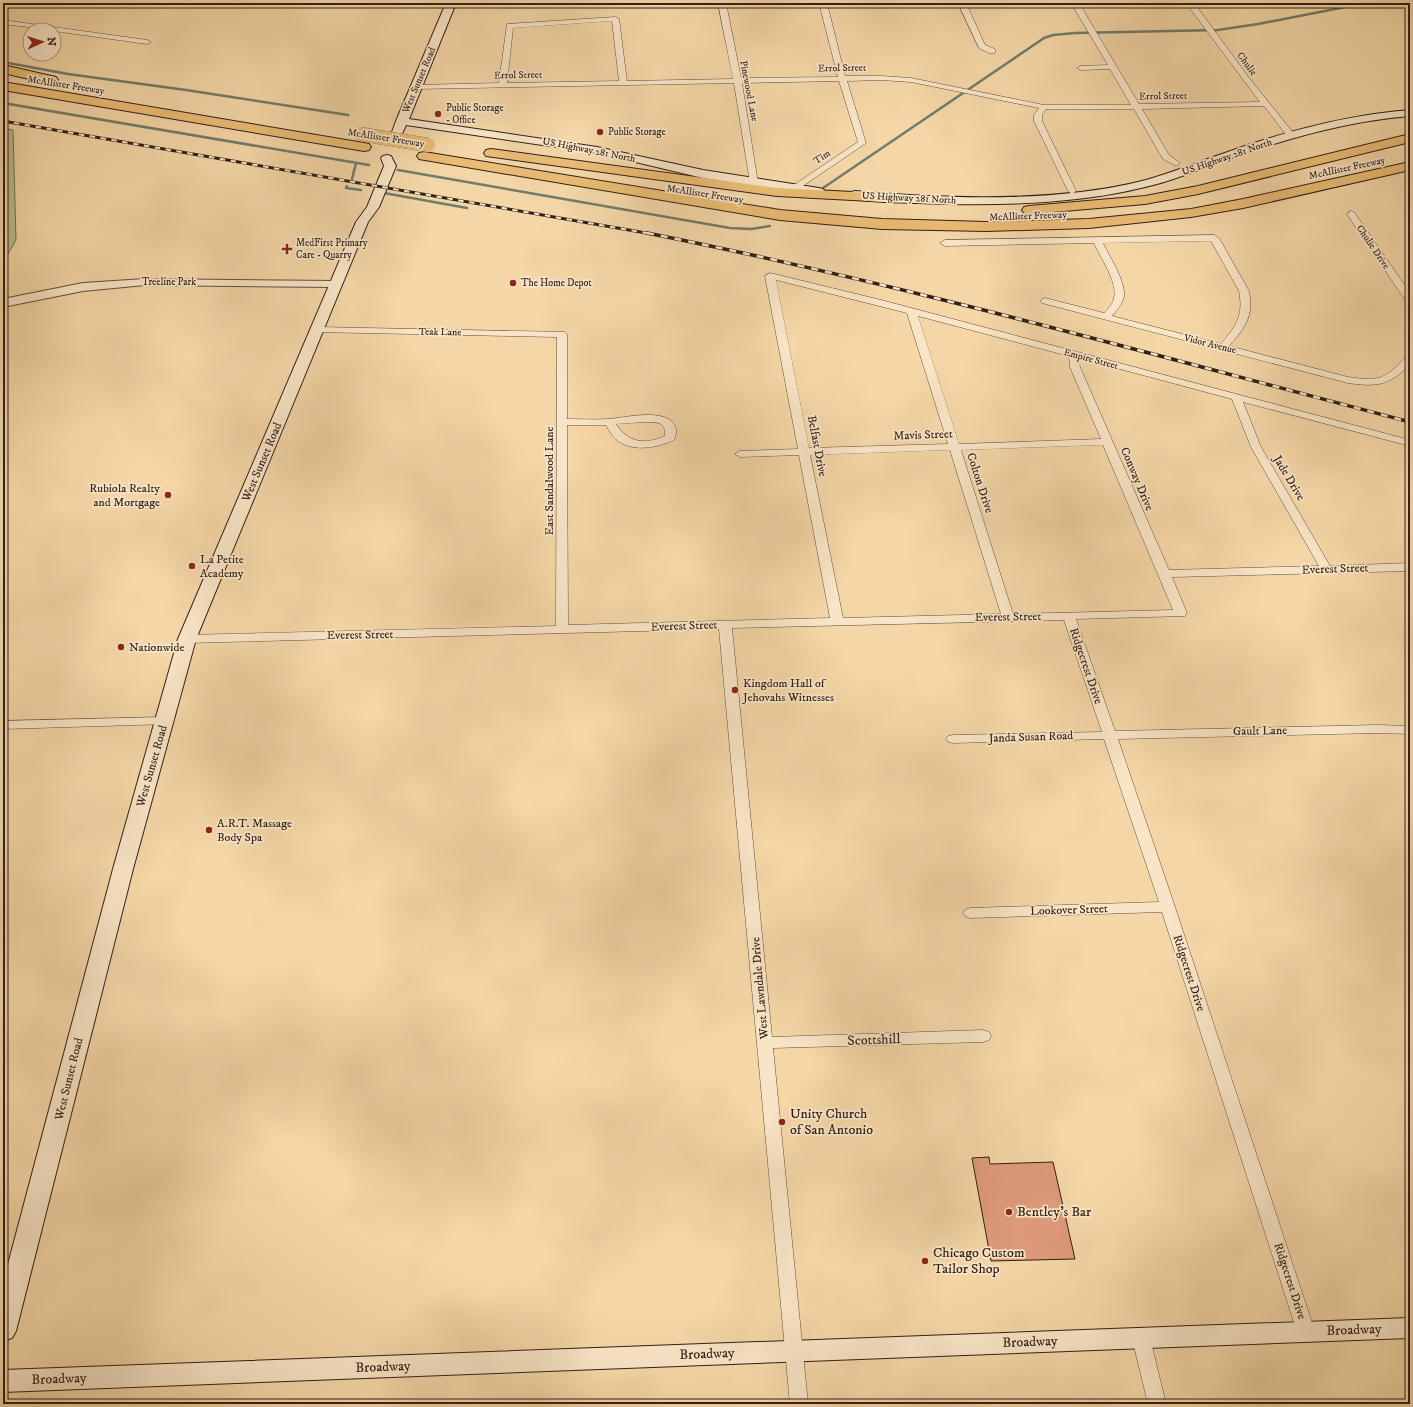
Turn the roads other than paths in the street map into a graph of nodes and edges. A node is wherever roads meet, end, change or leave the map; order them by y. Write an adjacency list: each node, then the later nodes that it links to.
1 (451, 3): 25 (main road, West Sunset Road)
2 (722, 3): 19 (street, Pinewood Lane)
3 (823, 3): 18 (street)
4 (962, 3): 13 (street)
5 (1075, 3): 14 (street)
6 (1190, 3): 27 (street, Chulie)
7 (3, 22): 11 (street)
8 (3, 27): 9 (street)
9 (22, 30)
10 (62, 35): 12 (street)
11 (147, 42)
12 (140, 46)
13 (992, 51)
14 (1113, 67): 15 (street); 29 (street)
15 (1081, 68)
16 (3, 69): 20 (highway)
17 (3, 75): 26 (highway, McAllister Freeway)
18 (842, 78): 19 (street, Errol Street); 28 (street, Errol Street); 45 (street, Tim)
19 (737, 81): 21 (street, Errol Street); 43 (street, Pinewood Lane)
20 (62, 82)
21 (623, 83): 22 (street, Errol Street); 22 (street)
22 (503, 85): 25 (street, Errol Street)
23 (3, 86): 35 (highway, McAllister Freeway)
24 (77, 86): 26 (highway)
25 (416, 86): 32 (main road, West Sunset Road)
26 (99, 91): 35 (highway, McAllister Freeway)
27 (1264, 104): 29 (street, Errol Street); 33 (street, Chulie)
28 (1044, 106): 29 (street, Errol Street); 46 (street)
29 (1136, 107): 38 (street)
30 (1410, 113): 33 (main road, US Highway 281 North)
31 (1410, 119): 40 (main road)
32 (402, 121): 43 (main road, US Highway 281 North); 53 (main road, West Sunset Road)
33 (1291, 135): 40 (main road, US Highway 281 North)
34 (1410, 138): 42 (highway)
35 (362, 140): 36 (highway, McAllister Freeway)
36 (426, 151): 42 (highway, McAllister Freeway); 47 (highway); 48 (highway, McAllister Freeway)
37 (1410, 154): 42 (highway, McAllister Freeway)
38 (1176, 163)
39 (1410, 166): 44 (highway, McAllister Freeway)
40 (1192, 170): 47 (main road, US Highway 281 North)
41 (1410, 175): 44 (highway); 48 (highway)
42 (641, 183)
43 (754, 183): 45 (main road, US Highway 281 North)
44 (1325, 185): 48 (highway, McAllister Freeway)
45 (794, 189): 47 (main road, US Highway 281 North)
46 (1072, 191)
47 (871, 197)
48 (732, 208)
49 (1350, 214): 54 (street, Chulie Drive)
50 (1096, 240): 51 (street); 58 (street); 61 (street)
51 (945, 243)
52 (770, 276): 57 (street, Empire Street); 70 (street, Belfast Drive)
53 (336, 284): 56 (street, Treeline Park); 59 (main road, West Sunset Road)
54 (1410, 300)
55 (1045, 301): 58 (street, Vidor Avenue)
56 (3, 303)
57 (912, 312): 62 (street, Empire Street); 69 (street, Colton Drive)
58 (1106, 317): 61 (street, Vidor Avenue)
59 (317, 330): 60 (street, Teak Lane); 81 (main road, West Sunset Road)
60 (562, 334): 65 (street, East Sandalwood Lane)
61 (1223, 347): 63 (street, Vidor Avenue)
62 (1074, 354): 64 (street, Empire Street); 67 (street, Conway Drive)
63 (1410, 358)
64 (1236, 397): 68 (street, Empire Street); 73 (street, Jade Drive)
65 (562, 422): 66 (street); 80 (street, East Sandalwood Lane)
66 (609, 422): 66 (street)
67 (1107, 442): 69 (street, Mavis Street); 74 (street, Conway Drive)
68 (1410, 443)
69 (954, 447): 70 (street, Mavis Street); 77 (street, Colton Drive)
70 (805, 452): 71 (street, Mavis Street); 78 (street, Belfast Drive)
71 (740, 454)
72 (1410, 567): 73 (street, Everest Street)
73 (1327, 570): 74 (street, Everest Street)
74 (1165, 574): 75 (street, Conway Drive)
75 (1181, 613): 76 (street, Everest Street)
76 (1069, 616): 77 (street, Everest Street); 85 (street, Ridgecrest Drive)
77 (1008, 617): 78 (street, Everest Street)
78 (837, 621): 79 (street, Everest Street)
79 (725, 625): 80 (street, Everest Street); 90 (street, West Lawndale Drive)
80 (562, 629): 81 (street, Everest Street)
81 (187, 639): 82 (main road, West Sunset Road)
82 (164, 721): 83 (street); 92 (main road, West Sunset Road)
83 (3, 725)
84 (1410, 730): 85 (street, Gault Lane)
85 (1110, 735): 86 (street, Janda Susan Road); 87 (street, Ridgecrest Drive)
86 (953, 739)
87 (1168, 907): 88 (street, Lookover Street); 93 (street, Ridgecrest Drive)
88 (970, 913)
89 (983, 1036): 90 (street, Scottshill)
90 (765, 1043): 95 (street, West Lawndale Drive)
91 (1410, 1328): 93 (main road, Broadway)
92 (3, 1331)
93 (1306, 1332): 94 (main road, Broadway)
94 (1141, 1338): 95 (main road, Broadway); 98 (street)
95 (794, 1351): 96 (main road, Broadway); 97 (street, West Lawndale Drive)
96 (3, 1381)
97 (799, 1404)
98 (1157, 1404)

